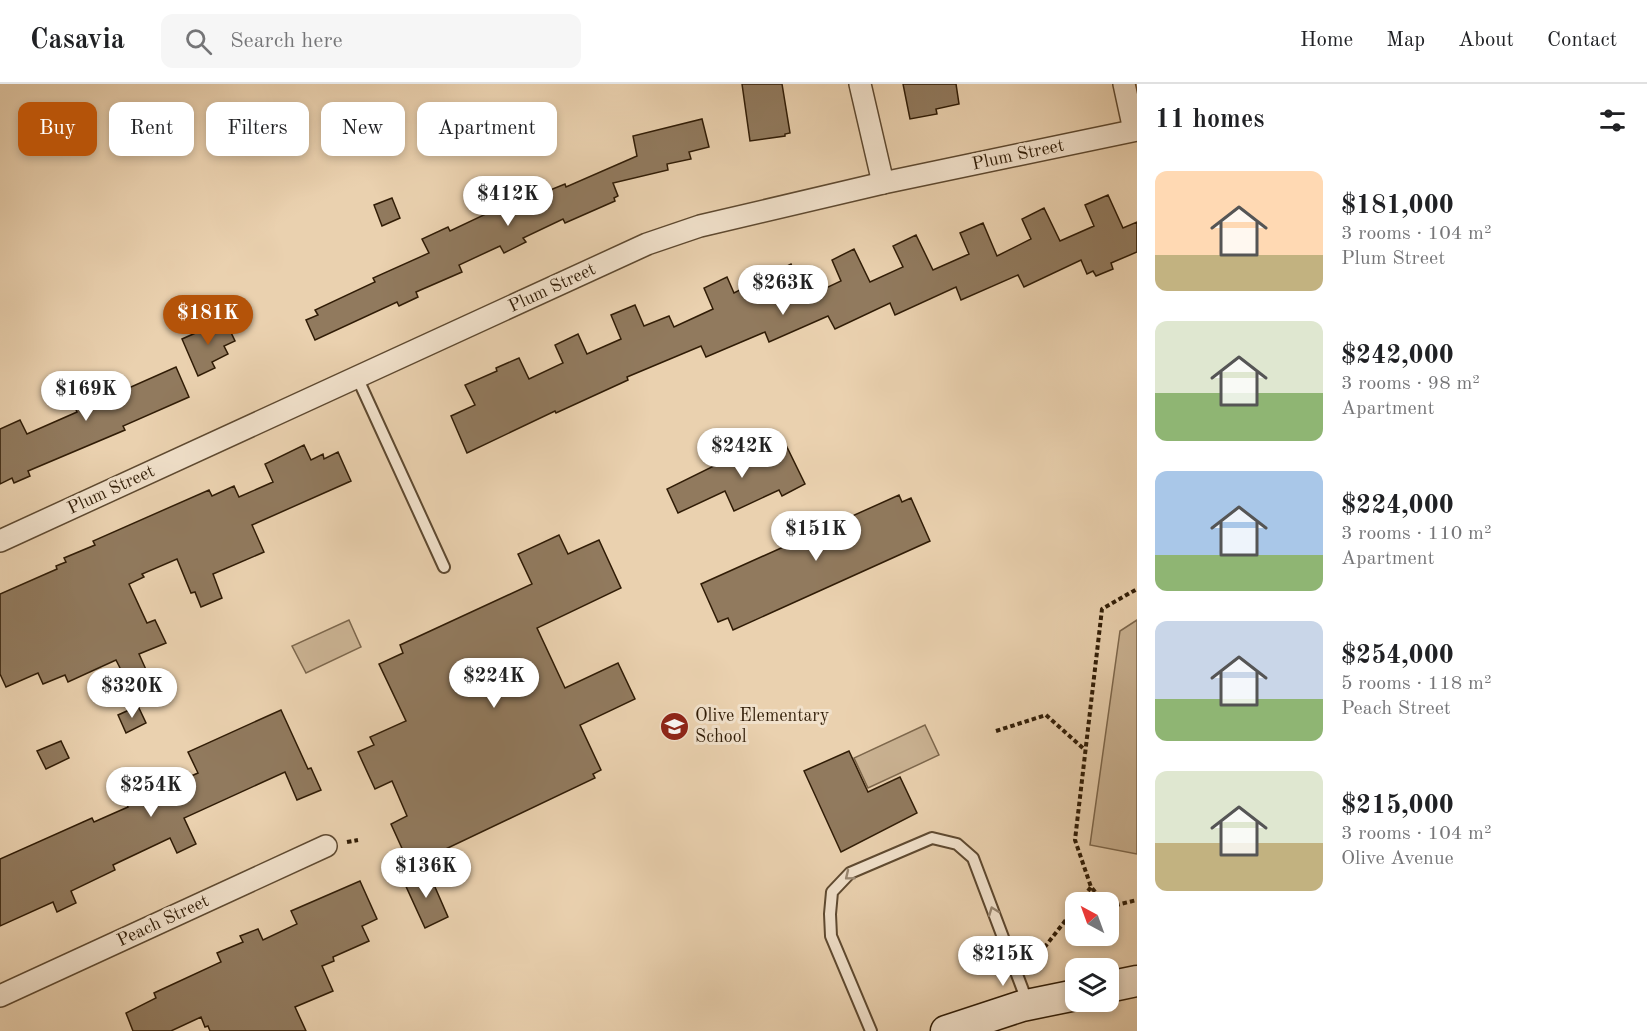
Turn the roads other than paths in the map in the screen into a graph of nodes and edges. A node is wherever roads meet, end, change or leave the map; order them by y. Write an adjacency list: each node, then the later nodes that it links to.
1 (860, 84): 4 (street)
2 (1124, 84): 3 (street)
3 (1135, 130): 4 (street, Plum Street)
4 (883, 183): 5 (street, Plum Street)
5 (357, 377): 6 (street, Plum Street); 7 (lane)
6 (0, 541)
7 (444, 567)
8 (326, 846): 11 (street, Peach Street)
9 (1137, 981): 10 (street)
10 (1119, 985)
11 (0, 996)
12 (1065, 997): 13 (street)
13 (1029, 1005): 14 (lane, one-way to 14); 15 (street)
14 (871, 1031)
15 (946, 1031)

